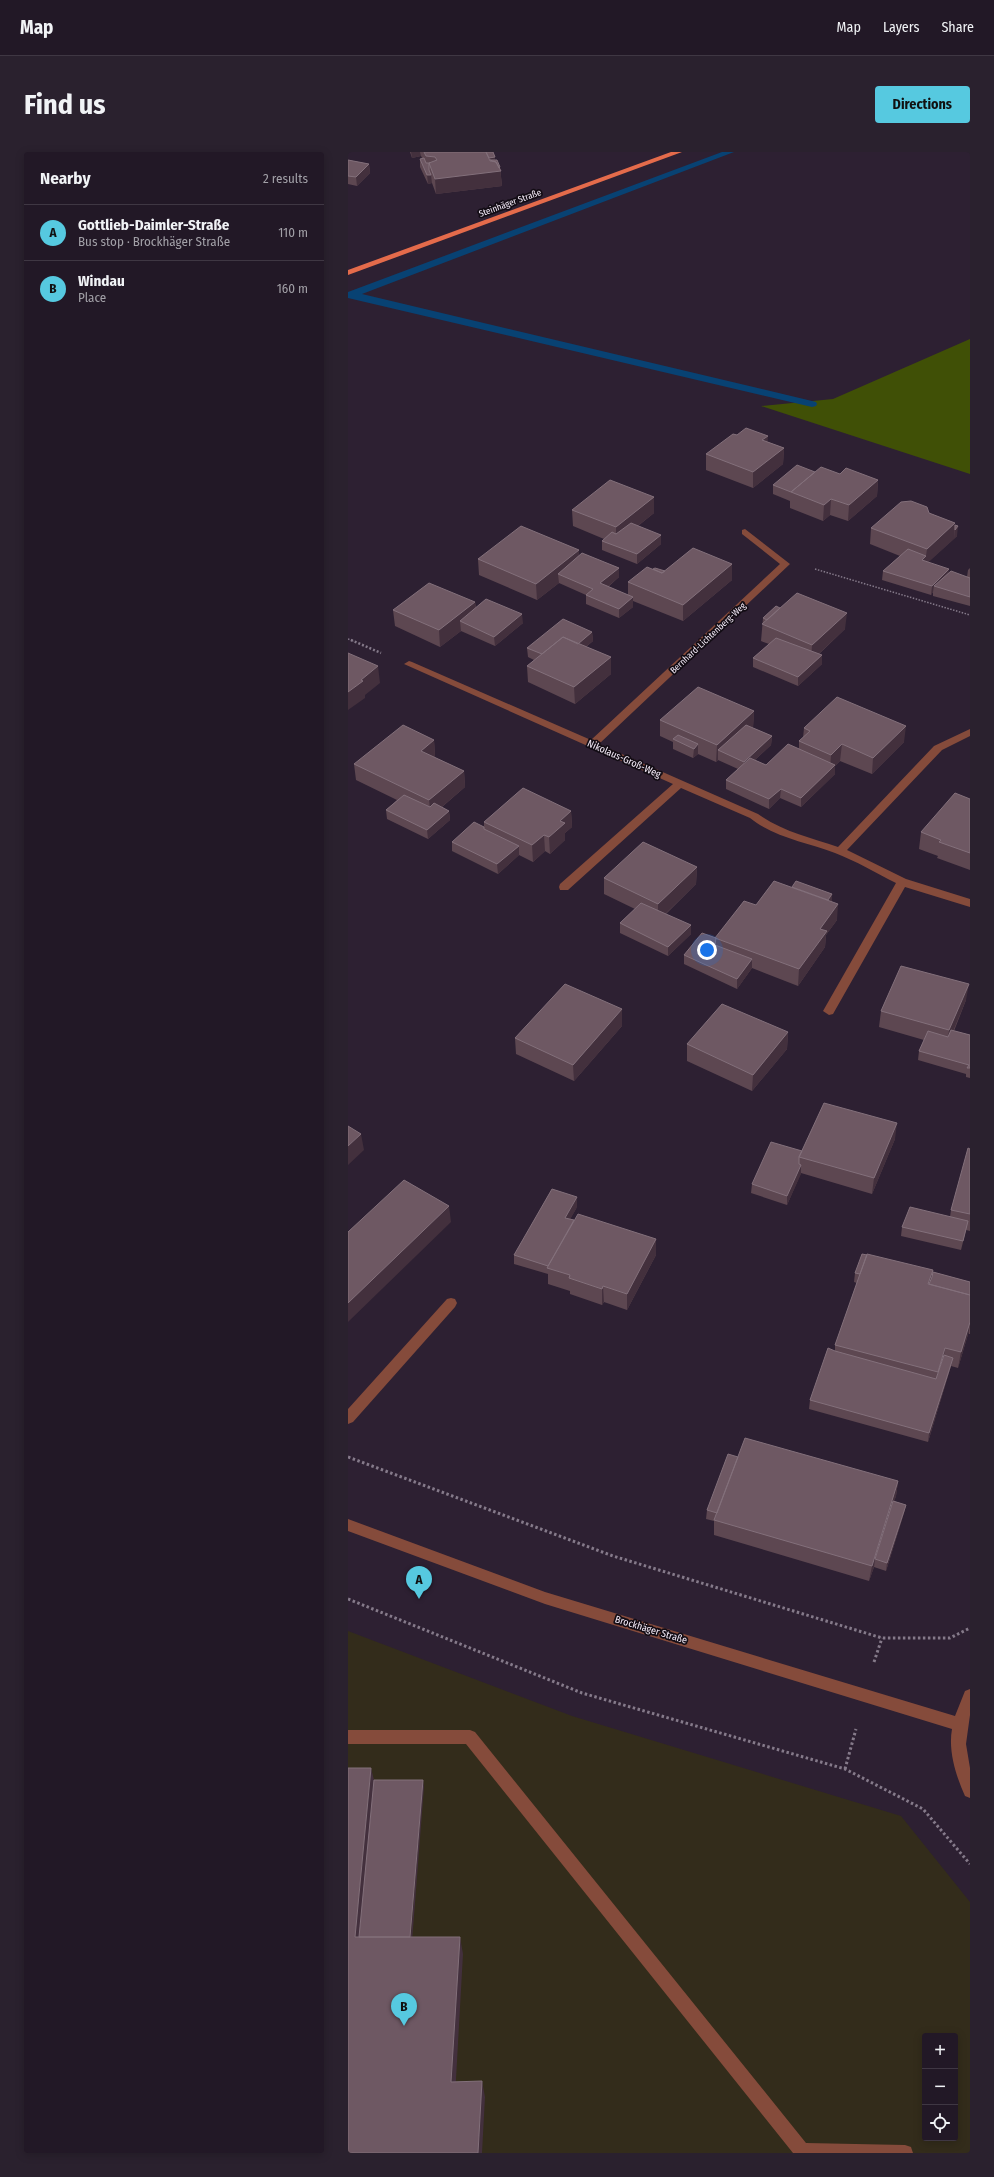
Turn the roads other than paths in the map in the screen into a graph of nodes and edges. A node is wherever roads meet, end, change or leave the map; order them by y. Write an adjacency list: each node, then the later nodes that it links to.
1 (678, 152): 2 (main road, Steinhäger Straße)
2 (348, 273)
3 (745, 532): 6 (street, Bernhard-Lichtenberg-Weg)
4 (409, 664): 6 (street, Nikolaus-Groß-Weg)
5 (970, 732): 8 (street)
6 (592, 745): 7 (street, Nikolaus-Groß-Weg)
7 (679, 784): 8 (street, Nikolaus-Groß-Weg); 10 (street)
8 (840, 851): 9 (street, Nikolaus-Groß-Weg)
9 (902, 882): 11 (street, Nikolaus-Groß-Weg); 12 (street)
10 (564, 887)
11 (970, 903)
12 (829, 1011)
13 (451, 1303): 14 (street)
14 (348, 1418)
15 (348, 1524): 17 (street, Brockhäger Straße)
16 (970, 1696): 17 (street)
17 (959, 1724): 19 (street)
18 (348, 1737): 20 (street)
19 (970, 1792)
20 (905, 2153)

